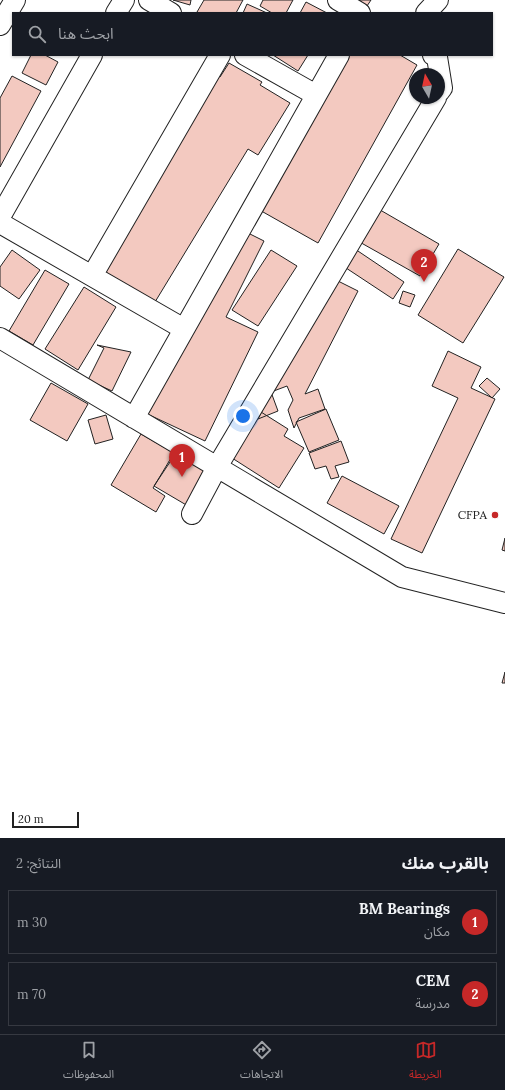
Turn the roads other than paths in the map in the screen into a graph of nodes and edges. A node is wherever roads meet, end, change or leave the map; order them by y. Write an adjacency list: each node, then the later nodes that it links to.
1 (15, 0): 10 (street)
2 (124, 0): 6 (street)
3 (149, 0): 7 (street)
4 (338, 0): 8 (street)
5 (438, 0): 9 (street)
6 (117, 12)
7 (169, 12)
8 (358, 12)
9 (427, 12)
10 (0, 25)
11 (91, 56): 19 (street)
12 (219, 56): 21 (street)
13 (247, 56): 17 (street)
14 (338, 56): 17 (street)
15 (435, 56): 16 (street)
16 (439, 68)
17 (316, 95): 22 (street)
18 (432, 104): 25 (street)
19 (0, 217)
20 (0, 222): 21 (street)
21 (92, 276): 22 (street)
22 (184, 329): 24 (street)
23 (0, 338): 24 (street)
24 (134, 418): 25 (street)
25 (217, 467): 26 (street); 27 (street)
26 (192, 514)
27 (505, 603)

